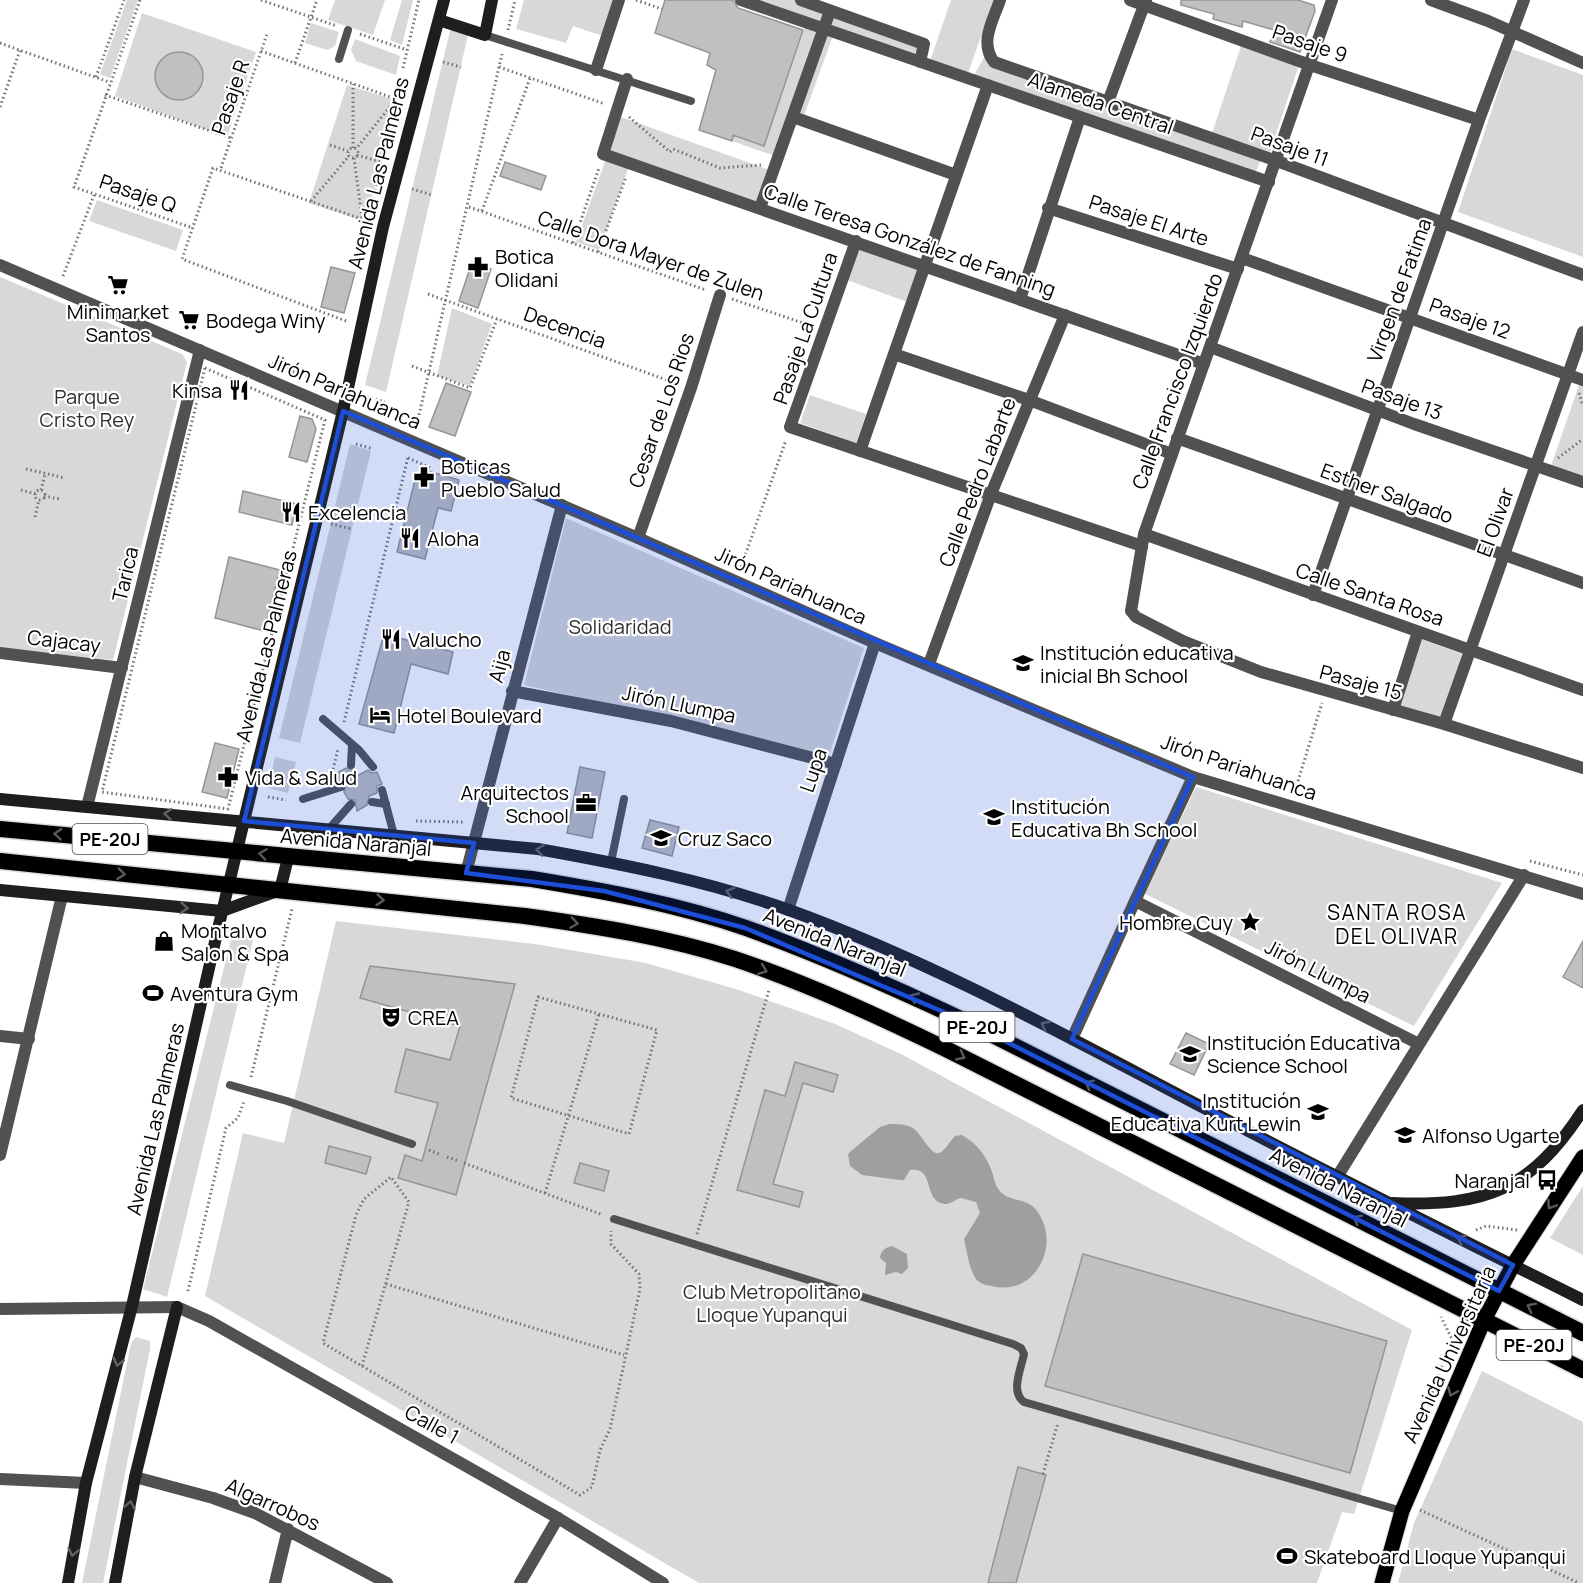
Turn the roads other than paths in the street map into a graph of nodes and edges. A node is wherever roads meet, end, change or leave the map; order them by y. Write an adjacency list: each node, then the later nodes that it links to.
1 (444, 0): 14 (main road, Avenida Las Palmeras)
2 (492, 0): 18 (main road)
3 (619, 0): 23 (street)
4 (741, 0): 16 (street, Alameda Central)
5 (801, 0): 13 (street)
6 (841, 0): 13 (street)
7 (1000, 0): 27 (street, Pasaje 11)
8 (1130, 0): 12 (street, Pasaje 9)
9 (1332, 0): 22 (street, Calle Francisco Izquierdo)
10 (1431, 0): 17 (street)
11 (1524, 0): 17 (street, Virgen de Fatima)
12 (1145, 3): 22 (street, Pasaje 9); 27 (street)
13 (833, 12): 16 (street); 20 (street)
14 (439, 20): 18 (main road); 54 (main road, Avenida Las Palmeras)
15 (348, 30): 19 (lane)
16 (824, 30): 20 (street, Alameda Central); 28 (street)
17 (1512, 32): 21 (street); 30 (street, Virgen de Fatima)
18 (485, 35): 23 (lane)
19 (339, 59)
20 (920, 62): 25 (street, Alameda Central)
21 (1583, 63)
22 (1310, 65): 30 (street, Pasaje 9); 31 (street, Calle Francisco Izquierdo)
23 (596, 69): 24 (lane)
24 (627, 79): 26 (lane); 34 (street, Calle Teresa González de Fanning)
25 (988, 85): 29 (street, Alameda Central); 32 (street)
26 (691, 101)
27 (1108, 102): 31 (street, Pasaje 11)
28 (793, 117): 32 (street); 34 (street)
29 (1080, 117): 33 (street, Alameda Central); 35 (street)
30 (1479, 120): 36 (street, Virgen de Fatima)
31 (1277, 161): 33 (street, Calle Francisco Izquierdo); 36 (street, Pasaje 11)
32 (956, 175): 40 (street)
33 (1269, 182): 38 (street, Calle Francisco Izquierdo)
34 (760, 208): 37 (street, Calle Teresa González de Fanning)
35 (1048, 208): 38 (street, Pasaje El Arte); 43 (street)
36 (1445, 224): 41 (street, Pasaje 11); 45 (street, Virgen de Fatima)
37 (856, 241): 40 (street, Calle Teresa González de Fanning); 56 (street, Pasaje La Cultura)
38 (1240, 263): 45 (street, Pasaje 12); 47 (street, Calle Francisco Izquierdo)
39 (0, 265): 48 (street, Jirón Pariahuanca)
40 (925, 266): 43 (street, Calle Teresa González de Fanning); 49 (street)
41 (1583, 275)
42 (720, 295): 65 (street, Cesar de Los Rios)
43 (1020, 299): 44 (street, Calle Teresa González de Fanning)
44 (1065, 315): 50 (street, Calle Teresa González de Fanning); 53 (street, Calle Pedro Labarte)
45 (1410, 317): 51 (street, Pasaje 12); 55 (street, Virgen de Fatima)
46 (1583, 332): 51 (street, El Olivar)
47 (1210, 347): 50 (street, Calle Francisco Izquierdo); 55 (street, Pasaje 13)
48 (200, 350): 54 (street, Jirón Pariahuanca); 76 (street, Tarica)
49 (894, 354): 53 (street); 58 (street)
50 (1204, 364): 57 (street, Calle Francisco Izquierdo)
51 (1568, 374): 52 (street, Pasaje 12); 60 (street, El Olivar)
52 (1583, 380)
53 (1029, 400): 59 (street); 62 (street, Calle Pedro Labarte)
54 (342, 411): 64 (street, Jirón Pariahuanca); 97 (main road, Avenida Las Palmeras)
55 (1376, 411): 60 (street, Pasaje 13); 63 (street, Virgen de Fatima)
56 (790, 428): 58 (street, Calle Santa Rosa)
57 (1177, 438): 59 (street, Calle Francisco Izquierdo); 63 (street, Esther Salgado)
58 (860, 451): 62 (street, Calle Santa Rosa)
59 (1172, 454): 66 (street, Calle Francisco Izquierdo)
60 (1540, 467): 61 (street, Pasaje 13); 67 (street, El Olivar)
61 (1583, 482)
62 (991, 494): 66 (street, Calle Santa Rosa); 75 (street, Calle Pedro Labarte)
63 (1345, 499): 67 (street, Esther Salgado); 69 (street, Virgen de Fatima)
64 (561, 505): 65 (street, Jirón Pariahuanca); 78 (street, Aija)
65 (638, 538): 72 (street, Jirón Pariahuanca)
66 (1143, 540): 69 (street, Calle Santa Rosa); 70 (street, Calle Francisco Izquierdo)
67 (1503, 556): 68 (street, Esther Salgado); 73 (street, El Olivar)
68 (1583, 584)
69 (1313, 595): 71 (street, Calle Santa Rosa)
70 (1136, 617): 79 (street, Pasaje 15)
71 (1418, 632): 73 (street, Calle Santa Rosa); 79 (street)
72 (875, 643): 75 (street, Jirón Pariahuanca); 83 (street, Lupa)
73 (1472, 651): 77 (street, Calle Santa Rosa); 81 (street, El Olivar)
74 (0, 652): 76 (street, Cajacay)
75 (929, 664): 87 (street, Jirón Pariahuanca)
76 (123, 668): 96 (street, Tarica)
77 (1583, 690)
78 (512, 691): 83 (street, Jirón Llumpa); 101 (street, Aija)
79 (1393, 710): 81 (street, Pasaje 15)
80 (323, 719): 82 (lane)
81 (1444, 724): 86 (street, Pasaje 15)
82 (352, 745): 84 (lane); 85 (lane)
83 (836, 764): 114 (street, Lupa)
84 (351, 765)
85 (373, 767)
86 (1583, 768)
87 (1193, 777): 107 (street, Jirón Pariahuanca); 113 (street)
88 (341, 787): 91 (lane)
89 (382, 790): 95 (lane)
90 (0, 799): 96 (main road, Avenida Naranjal)
91 (303, 799)
92 (624, 799): 105 (lane)
93 (372, 802): 95 (lane)
94 (351, 804): 99 (lane)
95 (386, 804): 100 (lane)
96 (87, 807): 97 (main road, Avenida Naranjal, one-way to 96)
97 (244, 821): 99 (main road, Avenida Naranjal); 102 (main road, Avenida Las Palmeras)
98 (0, 829): 102 (highway, Avenida Naranjal / PE-20J, one-way to 98)
99 (328, 830): 100 (main road, Avenida Naranjal)
100 (394, 835): 101 (main road, Avenida Naranjal)
101 (474, 843): 105 (main road, Avenida Naranjal, one-way to 101); 106 (street, Aija)
102 (237, 850): 103 (highway, Avenida Naranjal / PE-20J, one-way to 102); 108 (main road, Avenida Las Palmeras)
103 (288, 858): 106 (highway, Avenida Naranjal / PE-20J); 110 (main road)
104 (0, 861): 108 (highway, PE-20J, one-way to 108)
105 (611, 862): 114 (main road, Avenida Naranjal, one-way to 105)
106 (466, 873): 129 (highway, Avenida Naranjal / PE-20J, one-way to 106)
107 (1524, 875): 111 (street, Jirón Pariahuanca); 119 (street)
108 (229, 886): 110 (highway, PE-20J); 115 (main road, Avenida Las Palmeras)
109 (0, 890): 112 (main road)
110 (280, 890): 115 (main road); 134 (highway, PE-20J, one-way to 134)
111 (1583, 894)
112 (62, 896): 115 (main road, one-way to 115); 117 (street)
113 (1135, 901): 118 (street); 119 (street, Jirón Llumpa)
114 (788, 910): 118 (main road, Avenida Naranjal, one-way to 114)
115 (222, 911): 131 (main road, Avenida Las Palmeras)
116 (0, 1036): 117 (street)
117 (29, 1039): 123 (street)
118 (1072, 1039): 125 (main road, Avenida Naranjal)
119 (1419, 1044): 125 (street)
120 (230, 1085): 122 (lane)
121 (1583, 1110): 126 (main road)
122 (412, 1144)
123 (0, 1155)
124 (1583, 1157): 128 (main road, Avenida Universitaria, one-way to 128)
125 (1337, 1177): 126 (main road, Avenida Naranjal)
126 (1388, 1203): 128 (main road, Avenida Naranjal, one-way to 126)
127 (614, 1219): 140 (lane)
128 (1513, 1265): 129 (main road, Avenida Universitaria); 130 (main road, Avenida Naranjal)
129 (1499, 1291): 134 (main road, Avenida Universitaria); 135 (highway, Avenida Naranjal / PE-20J, one-way to 129)
130 (1583, 1300)
131 (132, 1306): 132 (street); 133 (street); 139 (main road, Avenida Las Palmeras, one-way to 139)
132 (177, 1307): 137 (main road); 141 (street, Calle 1)
133 (0, 1309)
134 (1484, 1320): 136 (highway, PE-20J); 140 (main road, Avenida Universitaria, one-way to 140)
135 (1583, 1333)
136 (1583, 1370)
137 (135, 1477): 142 (street, Algarrobos); 144 (main road, one-way to 137)
138 (0, 1479): 139 (street)
139 (86, 1483): 143 (main road, Avenida Las Palmeras, one-way to 143)
140 (1404, 1507): 149 (main road, Avenida Universitaria)
141 (558, 1518): 147 (street); 148 (street, Calle 1)
142 (288, 1529): 145 (street); 146 (street, Algarrobos)
143 (68, 1583)
144 (115, 1583)
145 (275, 1583)
146 (387, 1583)
147 (520, 1583)
148 (663, 1583)
149 (1382, 1583)

